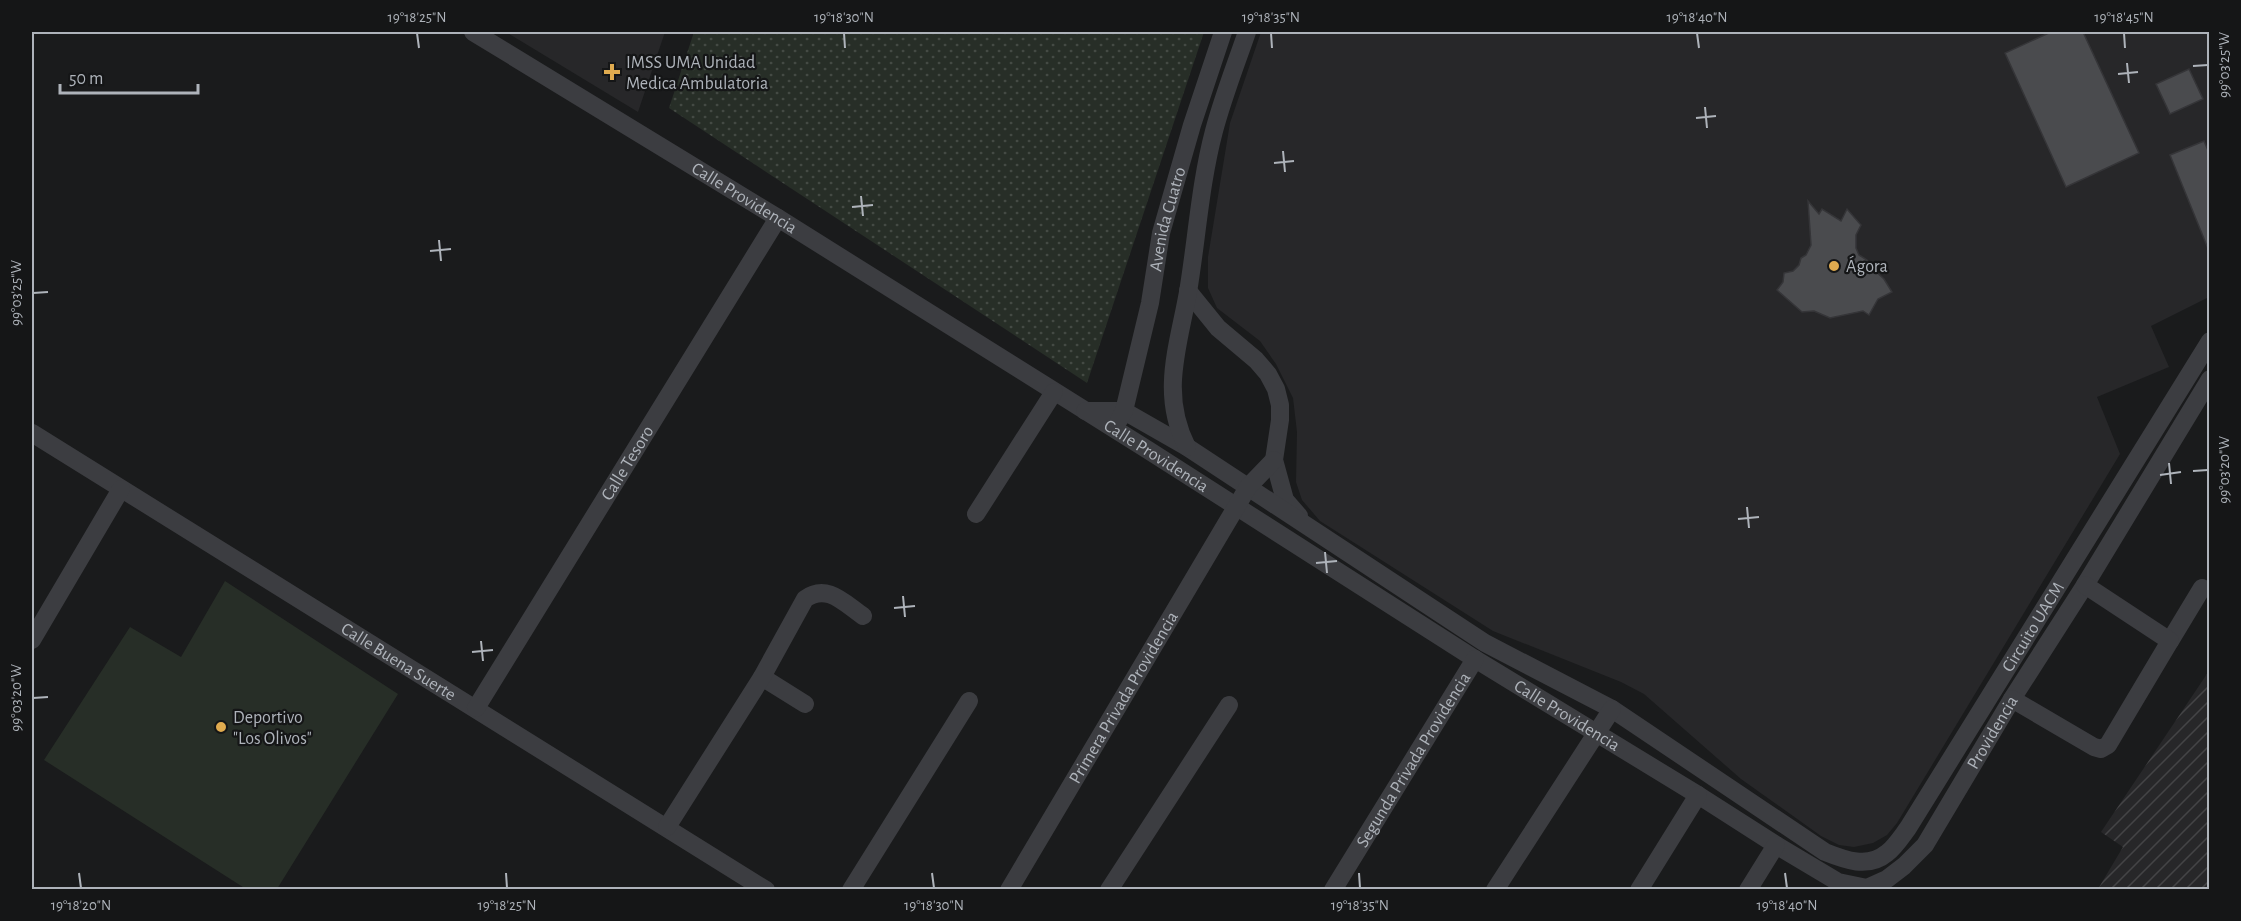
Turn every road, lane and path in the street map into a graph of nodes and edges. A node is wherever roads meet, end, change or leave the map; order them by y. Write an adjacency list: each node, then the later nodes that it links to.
1 (473, 32): 4 (street, Calle Providencia)
2 (1223, 32): 10 (street, Avenida Cuatro)
3 (1247, 32): 5 (street, Avenida Cuatro)
4 (778, 218): 8 (street, Calle Providencia); 31 (street, Calle Tesoro)
5 (1188, 291): 13 (street, Avenida Cuatro); 14 (street, Avenida Cuatro)
6 (2210, 341): 37 (street, Circuito UACM)
7 (2210, 379): 20 (street, Providencia)
8 (1054, 392): 9 (street, Calle Providencia); 18 (street)
9 (1085, 411): 10 (street); 11 (street, Calle Providencia)
10 (1124, 411): 11 (street, Avenida Cuatro); 13 (street, Calle Providencia)
11 (1114, 430): 17 (street, Calle Providencia)
12 (32, 433): 16 (street, Calle Buena Suerte)
13 (1187, 447): 15 (street, Calle Providencia)
14 (1274, 460): 15 (street, Primera Privada Providencia); 19 (street, Avenida Cuatro)
15 (1248, 487): 17 (street, Primera Privada Providencia); 19 (street, Calle Providencia)
16 (121, 489): 23 (street); 31 (street, Calle Buena Suerte)
17 (1237, 507): 25 (street, Calle Providencia); 42 (street, Primera Privada Providencia)
18 (976, 514)
19 (1309, 529): 32 (street, Calle Providencia)
20 (2085, 585): 24 (street); 27 (street, Providencia)
21 (2202, 588): 24 (street)
22 (863, 616): 26 (street)
23 (32, 640)
24 (2170, 641): 27 (street)
25 (1475, 659): 33 (street, Calle Providencia); 44 (street, Segunda Privada Providencia)
26 (762, 677): 29 (street); 35 (street)
27 (2012, 699): 39 (street, Providencia)
28 (969, 701): 41 (street)
29 (805, 704)
30 (1229, 705): 43 (street)
31 (476, 708): 35 (street, Calle Buena Suerte)
32 (1612, 709): 33 (street); 37 (street, Calle Providencia)
33 (1596, 733): 34 (street, Calle Providencia); 45 (street)
34 (1698, 795): 36 (street, Calle Providencia); 46 (street)
35 (667, 827): 40 (street, Calle Buena Suerte)
36 (1776, 845): 38 (street, Calle Providencia); 47 (street)
37 (1825, 852)
38 (1838, 882): 39 (street, Providencia)
39 (1867, 889)
40 (766, 890)
41 (851, 890)
42 (1009, 890)
43 (1109, 890)
44 (1334, 890)
45 (1495, 890)
46 (1639, 890)
47 (1748, 890)

